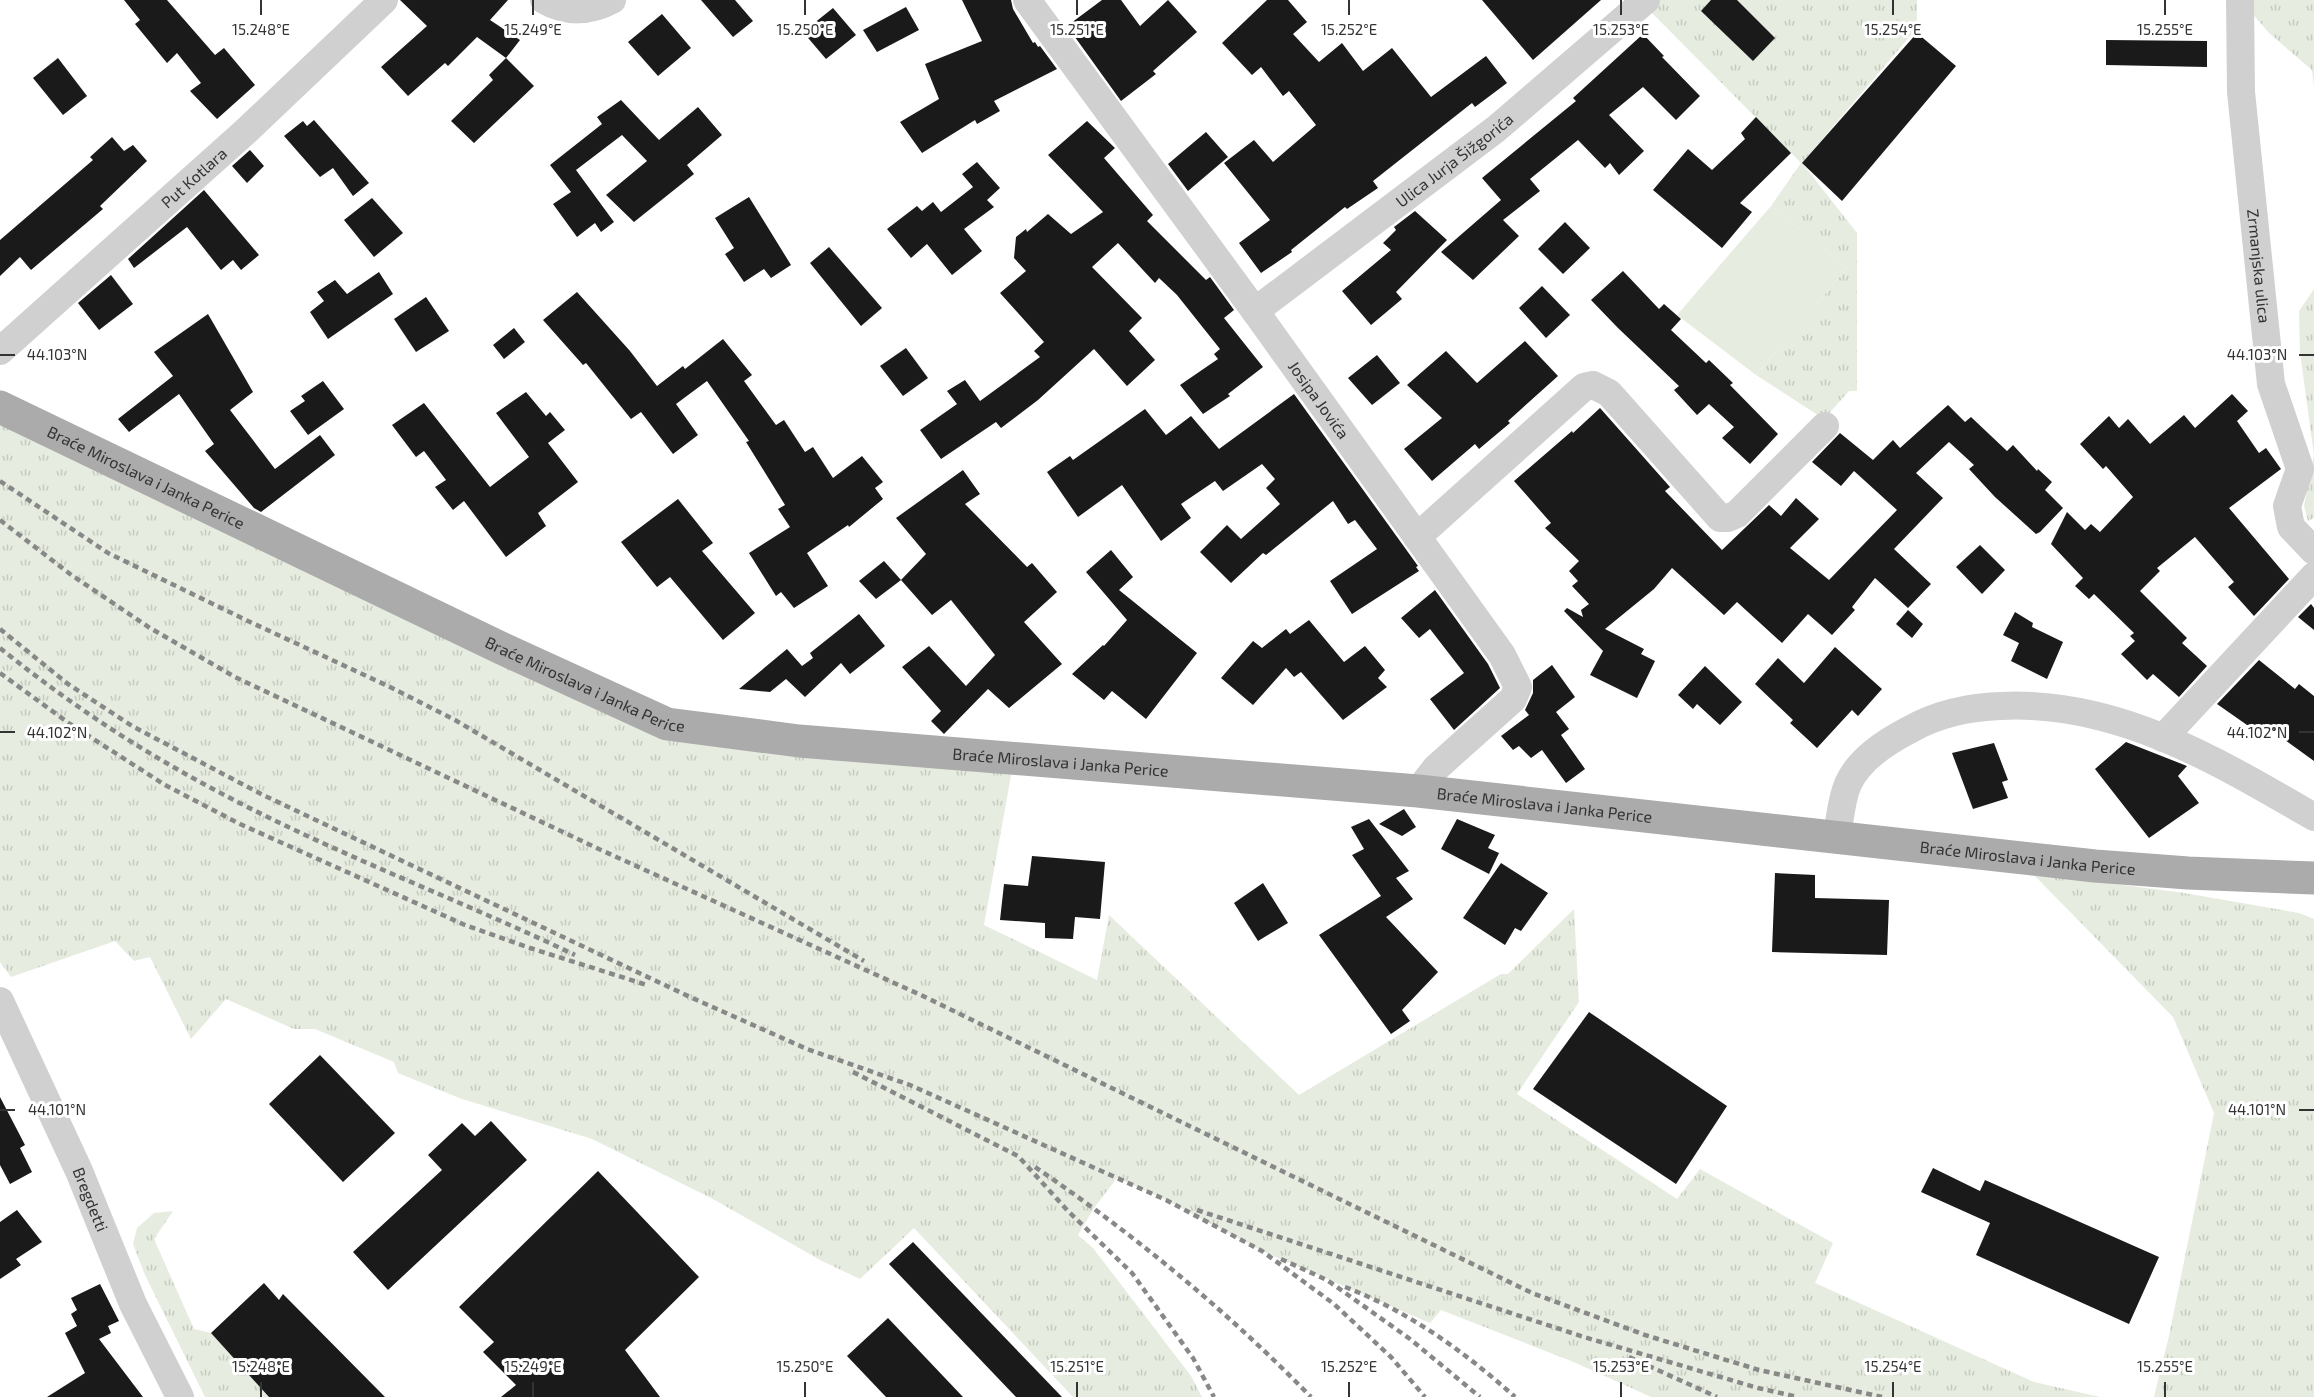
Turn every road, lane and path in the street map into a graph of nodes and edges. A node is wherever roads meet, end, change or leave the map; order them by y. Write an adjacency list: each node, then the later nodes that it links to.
1 (384, 0): 8 (street, Put Kotlara)
2 (544, 0): 3 (street)
3 (612, 0)
4 (1027, 0): 7 (street, Josipa Jovića)
5 (1646, 0): 7 (street, Ulica Jurja Šižgorića)
6 (2240, 0): 12 (street, Zrmanjska ulica)
7 (1255, 310): 11 (street, Josipa Jovića)
8 (0, 351)
9 (0, 407): 15 (main road, Braće Miroslava i Janka Perice)
10 (1825, 426): 11 (street)
11 (1417, 537): 15 (street, Josipa Jovića)
12 (2314, 551)
13 (2314, 576): 14 (street)
14 (2163, 738): 16 (street); 17 (street)
15 (1418, 791): 17 (main road, Braće Miroslava i Janka Perice)
16 (2314, 818)
17 (1837, 837): 18 (main road, Braće Miroslava i Janka Perice)
18 (2188, 873): 19 (main road, Braće Miroslava i Janka Perice); 20 (main road, Braće Miroslava i Janka Perice)
19 (2314, 878)
20 (2314, 899)
21 (0, 1001): 22 (street, Bregdetti)
22 (180, 1397)

